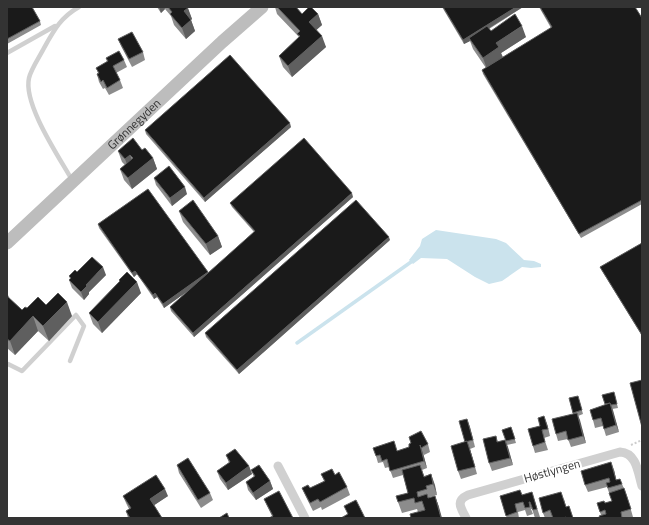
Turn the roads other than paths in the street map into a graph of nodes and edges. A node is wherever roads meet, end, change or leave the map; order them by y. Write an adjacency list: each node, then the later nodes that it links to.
1 (80, 7): 3 (lane)
2 (262, 7): 5 (street, Grønnegyden)
3 (57, 25): 4 (lane); 5 (lane)
4 (7, 54)
5 (73, 182): 6 (street, Grønnegyden)
6 (7, 243)
7 (70, 361): 8 (lane)
8 (7, 365)
9 (278, 466): 11 (street)
10 (642, 486): 12 (street, Høstlyngen)
11 (305, 518)
12 (466, 518)

